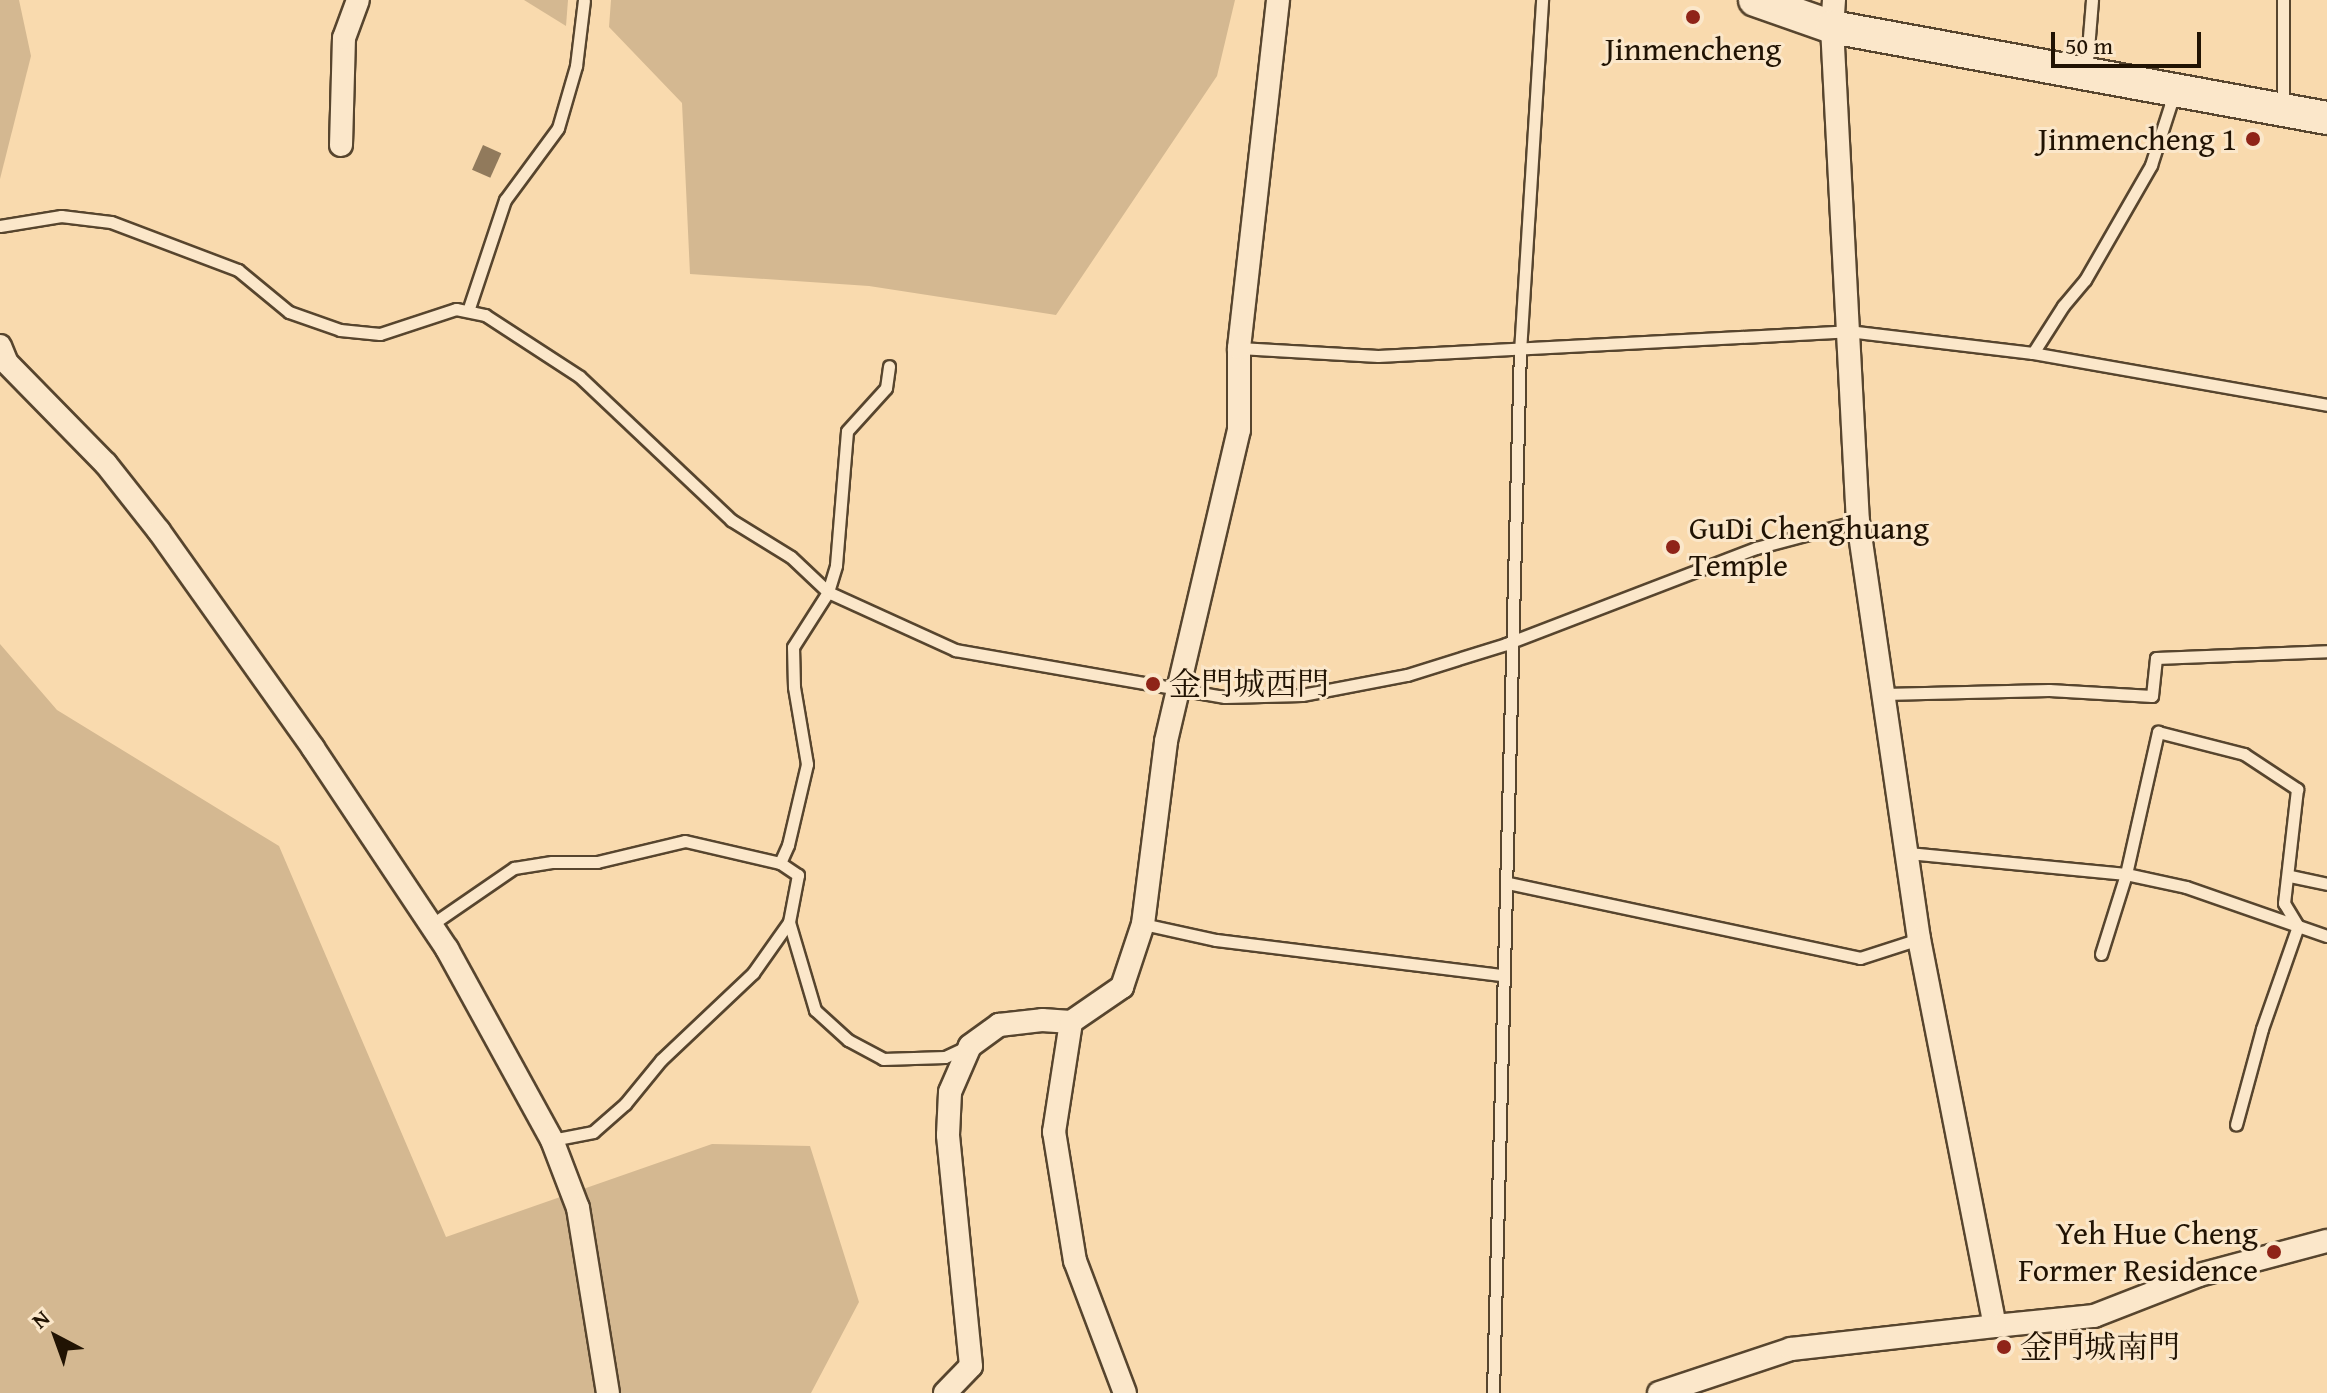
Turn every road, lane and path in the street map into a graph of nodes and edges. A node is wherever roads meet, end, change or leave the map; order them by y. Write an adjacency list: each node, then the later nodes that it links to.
1 (358, 0): 13 (street)
2 (584, 0): 15 (lane)
3 (1278, 0): 18 (street)
4 (1542, 0): 19 (lane)
5 (1755, 0): 8 (main road)
6 (2092, 0): 9 (lane)
7 (2283, 0): 11 (lane)
8 (1833, 13): 9 (main road); 16 (street)
9 (2086, 73): 10 (main road)
10 (2175, 90): 11 (main road); 20 (lane)
11 (2283, 110): 12 (main road)
12 (2327, 118)
13 (341, 145)
14 (0, 226): 15 (lane)
15 (468, 311): 24 (lane)
16 (1848, 331): 19 (lane); 20 (lane); 23 (street)
17 (0, 346): 37 (street)
18 (1239, 348): 19 (lane); 27 (street)
19 (1520, 351): 25 (lane)
20 (2033, 353): 22 (lane)
21 (889, 366): 24 (lane)
22 (2327, 405)
23 (1858, 521): 25 (lane); 28 (street)
24 (828, 592): 27 (lane); 30 (lane)
25 (1512, 641): 27 (lane); 33 (lane)
26 (2327, 651): 28 (lane)
27 (1181, 688): 36 (street)
28 (1884, 694): 29 (street)
29 (1908, 853): 31 (lane); 40 (street)
30 (780, 863): 35 (lane); 37 (lane)
31 (2126, 874): 32 (lane); 38 (lane); 41 (lane)
32 (2290, 876): 34 (lane); 38 (lane)
33 (1508, 883): 40 (lane); 42 (lane)
34 (2327, 884)
35 (789, 922): 44 (lane); 46 (lane)
36 (1143, 924): 42 (lane); 43 (street)
37 (431, 925): 46 (street)
38 (2298, 926): 39 (lane); 45 (lane)
39 (2327, 936)
40 (1919, 939): 48 (street)
41 (2101, 954)
42 (1503, 975): 52 (lane)
43 (1071, 1022): 44 (street); 51 (street)
44 (970, 1046): 50 (street)
45 (2236, 1125)
46 (552, 1140): 49 (street)
47 (2327, 1241): 48 (street)
48 (1995, 1326): 53 (street)
49 (608, 1393)
50 (945, 1393)
51 (1125, 1393)
52 (1493, 1393)
53 (1659, 1393)

